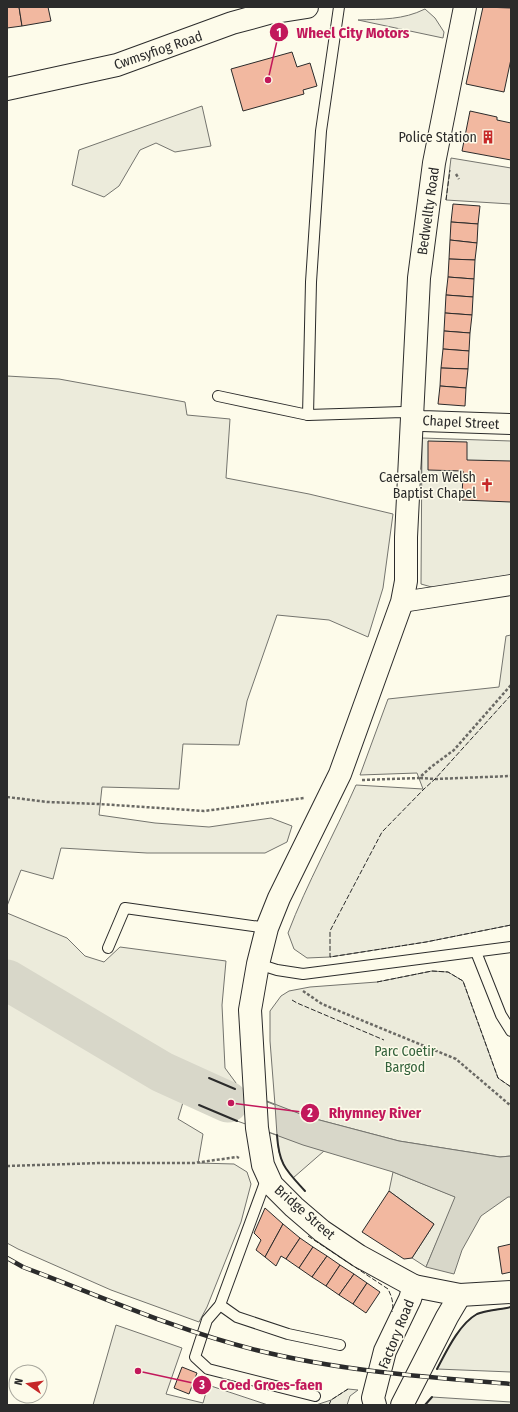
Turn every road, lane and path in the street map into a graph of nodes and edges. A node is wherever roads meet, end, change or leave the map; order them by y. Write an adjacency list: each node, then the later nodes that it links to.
1 (307, 7): 4 (street, Cwmsyfiog Road)
2 (340, 7): 6 (lane)
3 (466, 7): 7 (street, Bedwellty Road)
4 (7, 89)
5 (218, 396): 6 (lane)
6 (308, 415): 7 (lane)
7 (412, 418): 8 (street, Chapel Street); 10 (street, Bedwellty Road)
8 (511, 424)
9 (511, 585): 10 (street)
10 (402, 602): 12 (street, Bedwellty Road)
11 (511, 685): 14 (path)
12 (340, 774): 14 (path); 15 (street, Bridge Street)
13 (511, 776): 14 (path)
14 (419, 778)
15 (330, 794): 16 (path); 17 (street, Bridge Street)
16 (7, 797)
17 (267, 928): 19 (lane); 21 (street, Bridge Street)
18 (511, 947): 20 (lane)
19 (108, 948)
20 (476, 952): 22 (lane); 23 (lane)
21 (258, 964): 22 (lane); 26 (street, Bridge Street)
22 (303, 974): 24 (path)
23 (511, 1031)
24 (511, 1106)
25 (7, 1166): 26 (path)
26 (265, 1170): 27 (street, Bridge Street); 30 (lane)
27 (414, 1286): 29 (street, Bridge Street); 33 (street, Factory Road)
28 (511, 1292): 29 (street, Bridge Street)
29 (460, 1295): 34 (street)
30 (220, 1305): 31 (lane); 32 (lane)
31 (340, 1345)
32 (315, 1396)
33 (375, 1405)
34 (402, 1405)

